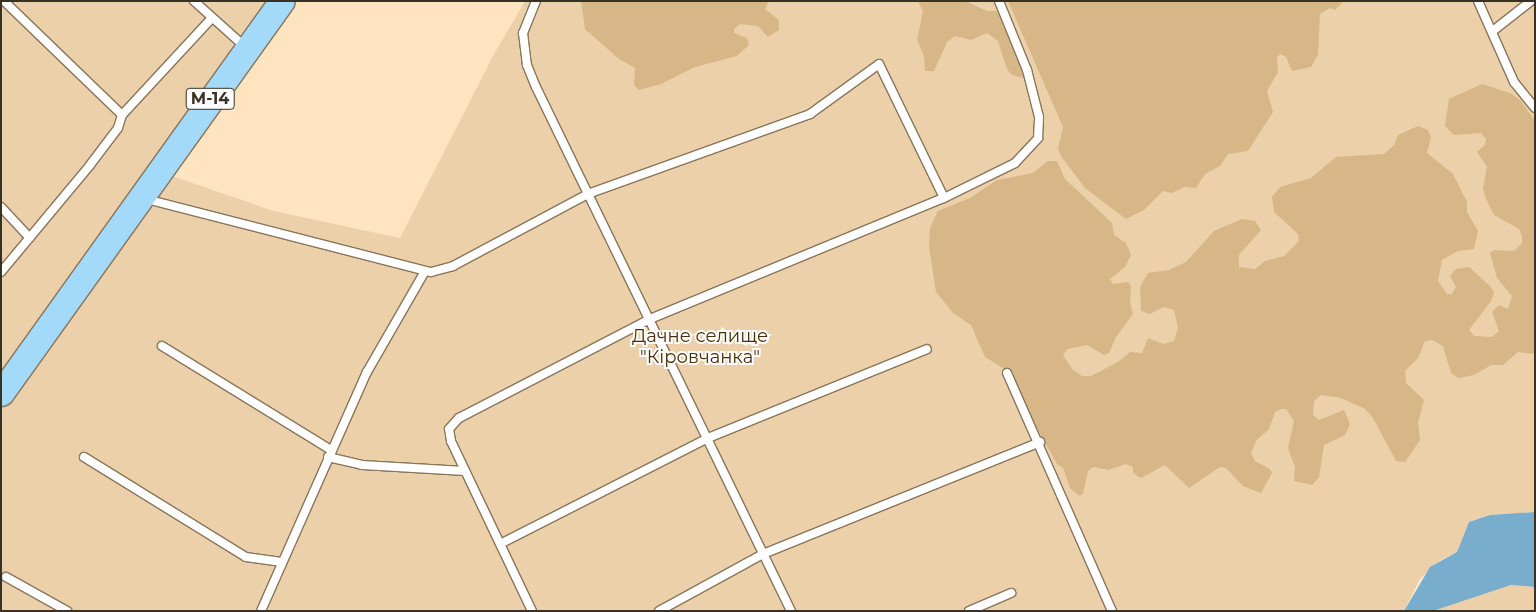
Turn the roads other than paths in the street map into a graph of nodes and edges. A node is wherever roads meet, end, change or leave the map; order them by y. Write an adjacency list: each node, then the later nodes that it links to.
1 (4, 1): 12 (lane)
2 (194, 1): 8 (lane)
3 (282, 1): 10 (highway, М-14)
4 (536, 1): 13 (lane)
5 (1000, 1): 15 (lane)
6 (1478, 1): 9 (lane)
7 (1531, 1): 9 (lane)
8 (211, 19): 10 (lane); 12 (lane)
9 (1494, 30): 11 (lane)
10 (247, 48): 14 (highway, М-14)
11 (1535, 108)
12 (122, 114): 17 (lane)
13 (588, 194): 15 (lane); 18 (lane); 20 (lane)
14 (139, 197): 18 (lane); 24 (highway, М-14)
15 (944, 198): 20 (lane)
16 (1, 207): 17 (lane)
17 (30, 238): 19 (lane)
18 (425, 271): 27 (lane)
19 (1, 272)
20 (650, 319): 25 (lane); 29 (lane)
21 (162, 346): 27 (lane)
22 (926, 349): 25 (lane)
23 (1007, 373): 26 (lane)
24 (1, 393)
25 (708, 438): 30 (lane); 31 (lane)
26 (1040, 442): 31 (lane); 41 (lane)
27 (330, 454): 29 (lane); 32 (lane)
28 (84, 457): 32 (lane)
29 (465, 471): 30 (lane)
30 (500, 544): 37 (lane)
31 (763, 554): 38 (lane); 39 (lane)
32 (282, 562): 36 (lane)
33 (6, 577): 35 (lane)
34 (1011, 594): 40 (lane)
35 (66, 611)
36 (261, 611)
37 (532, 611)
38 (659, 611)
39 (791, 611)
40 (969, 611)
41 (1112, 611)

